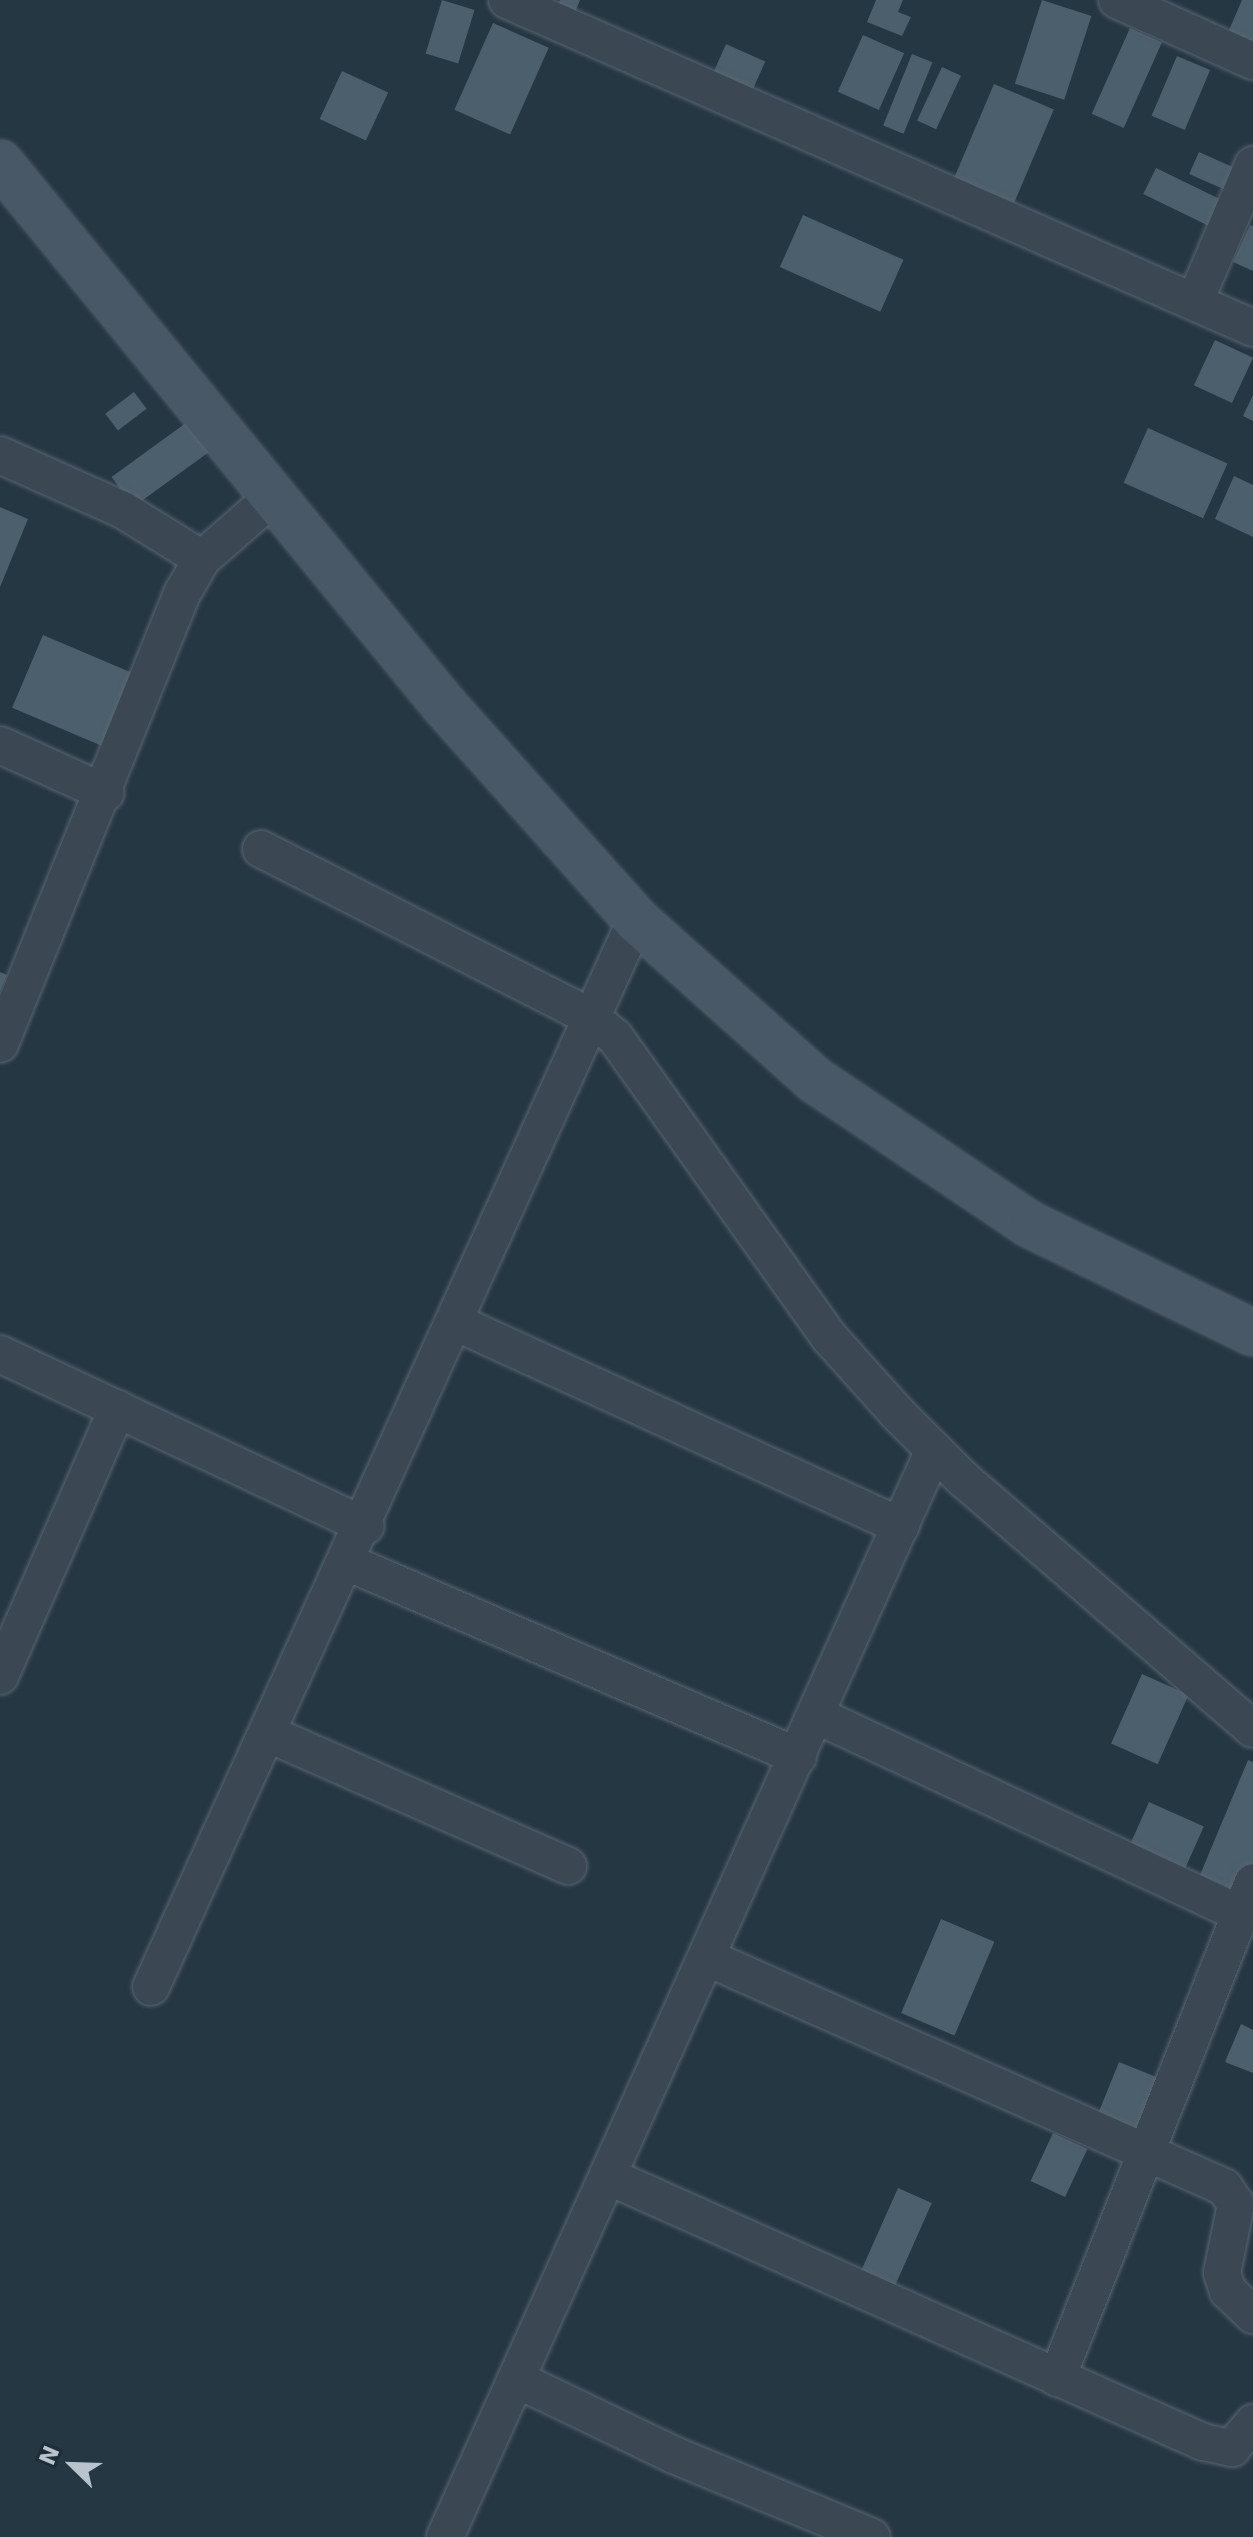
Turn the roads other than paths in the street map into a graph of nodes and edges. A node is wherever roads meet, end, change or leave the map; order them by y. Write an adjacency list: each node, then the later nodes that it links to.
1 (507, 0): 6 (street)
2 (1117, 0): 3 (street)
3 (1253, 61)
4 (0, 163): 9 (street)
5 (1253, 165): 6 (street)
6 (1195, 301): 7 (street)
7 (1253, 328)
8 (0, 455): 10 (street)
9 (274, 496): 10 (street); 14 (street)
10 (202, 559): 12 (street)
11 (0, 745): 12 (street)
12 (106, 793): 16 (street)
13 (261, 849): 15 (street)
14 (636, 920): 15 (street); 18 (street)
15 (592, 1018): 17 (street); 21 (street)
16 (0, 1044)
17 (457, 1323): 22 (street); 23 (street)
18 (1253, 1333)
19 (0, 1354): 20 (street)
20 (117, 1409): 22 (street); 25 (street)
21 (934, 1450): 23 (street); 27 (street)
22 (366, 1526): 24 (street)
23 (901, 1526): 26 (street)
24 (349, 1563): 28 (street); 29 (street)
25 (0, 1676)
26 (816, 1715): 29 (street); 31 (street)
27 (1253, 1729)
28 (269, 1734): 30 (street); 33 (street)
29 (798, 1756): 32 (street)
30 (568, 1866)
31 (1246, 1898): 34 (street)
32 (708, 1958): 34 (street); 35 (street)
33 (151, 1987)
34 (1149, 2155): 36 (street); 37 (street)
35 (610, 2177): 37 (street); 38 (street)
36 (1253, 2315)
37 (1057, 2378): 39 (street)
38 (518, 2380): 40 (street); 41 (street)
39 (1253, 2423)
40 (445, 2537)
41 (872, 2537)

